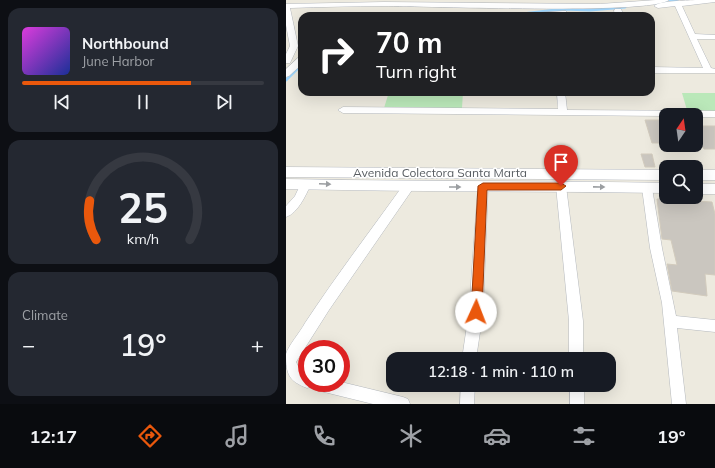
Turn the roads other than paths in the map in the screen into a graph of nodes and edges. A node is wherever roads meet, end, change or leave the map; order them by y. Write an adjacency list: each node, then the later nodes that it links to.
1 (665, 0): 6 (street)
2 (715, 0): 4 (street)
3 (383, 2): 5 (street); 6 (street)
4 (677, 3): 9 (street); 11 (street)
5 (286, 6): 10 (street)
6 (568, 6): 7 (street); 8 (street)
7 (558, 12)
8 (606, 12)
9 (630, 12)
10 (288, 29): 13 (street)
11 (693, 36): 12 (street); 15 (street)
12 (715, 37)
13 (295, 62): 16 (street)
14 (655, 70): 15 (street)
15 (711, 70)
16 (286, 74)
17 (561, 96): 19 (street)
18 (344, 110): 19 (street)
19 (563, 112): 20 (street)
20 (715, 114)
21 (286, 172): 22 (street, Avenida Colectora Santa Marta)
22 (659, 175)
23 (703, 175): 24 (street)
24 (715, 176)
25 (286, 184): 26 (street, Avenida Colectora Santa Marta)
26 (306, 184): 29 (street, Avenida Colectora Santa Marta, one-way to 29); 34 (street)
27 (483, 186): 28 (street, Avenida Colectora Santa Marta); 29 (street, Avenida Colectora Santa Marta, one-way to 27); 39 (street)
28 (561, 186): 30 (street, Avenida Colectora Santa Marta, one-way to 30); 40 (street)
29 (408, 187): 37 (street)
30 (647, 188): 31 (street, Avenida Colectora Santa Marta); 35 (street)
31 (659, 188)
32 (703, 189): 33 (street)
33 (715, 189)
34 (286, 212)
35 (670, 321): 36 (street); 48 (street)
36 (715, 326)
37 (302, 340)
38 (298, 347): 41 (street)
39 (470, 352)
40 (576, 352)
41 (298, 376)
42 (350, 391): 45 (street)
43 (468, 392): 46 (street)
44 (577, 392): 47 (street)
45 (403, 404)
46 (467, 404)
47 (578, 404)
48 (679, 404)

